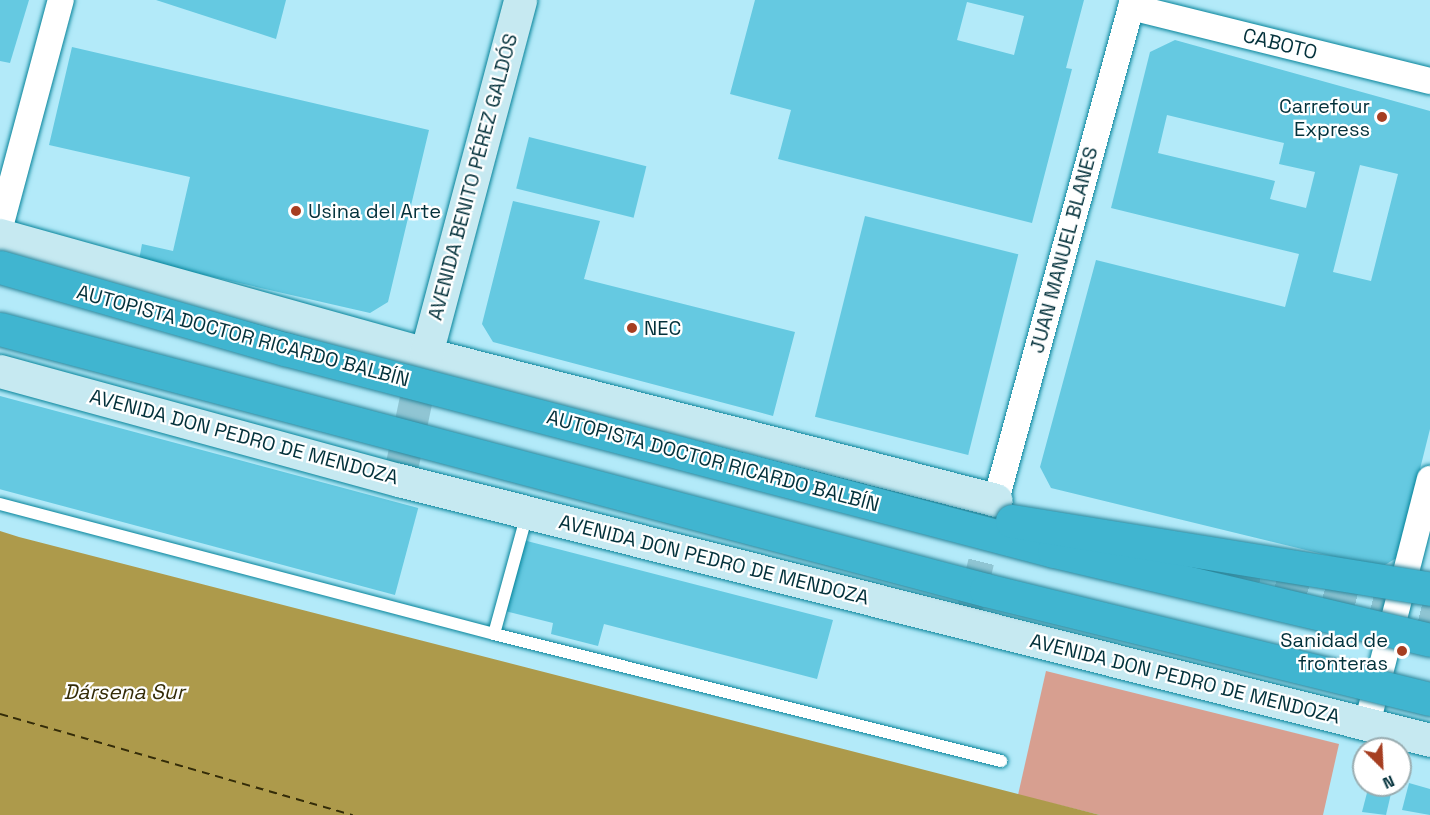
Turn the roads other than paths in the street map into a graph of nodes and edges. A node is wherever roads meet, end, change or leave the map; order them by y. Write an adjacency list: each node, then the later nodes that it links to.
1 (61, 0): 5 (street)
2 (520, 0): 9 (main road, AVENIDA BENITO PÉREZ GALDÓS)
3 (1132, 4): 4 (street, CABOTO); 13 (street, JUAN MANUEL BLANES)
4 (1430, 81)
5 (0, 228)
6 (0, 235): 9 (main road)
7 (0, 267): 12 (highway, AUTOPISTA DOCTOR RICARDO BALBÍN, bridge)
8 (0, 329): 19 (highway, bridge)
9 (426, 354): 13 (main road)
10 (0, 371): 15 (main road, AVENIDA DON PEDRO DE MENDOZA)
11 (1430, 479): 20 (street)
12 (827, 491): 16 (highway, bridge); 18 (highway, AUTOPISTA DOCTOR RICARDO BALBÍN, bridge)
13 (996, 500)
14 (0, 504): 17 (lane)
15 (527, 512): 17 (lane); 20 (main road, AVENIDA DON PEDRO DE MENDOZA)
16 (1430, 589)
17 (494, 634): 22 (lane)
18 (1430, 640)
19 (1430, 699)
20 (1367, 724): 21 (main road, AVENIDA DON PEDRO DE MENDOZA)
21 (1430, 740)
22 (1001, 761)

